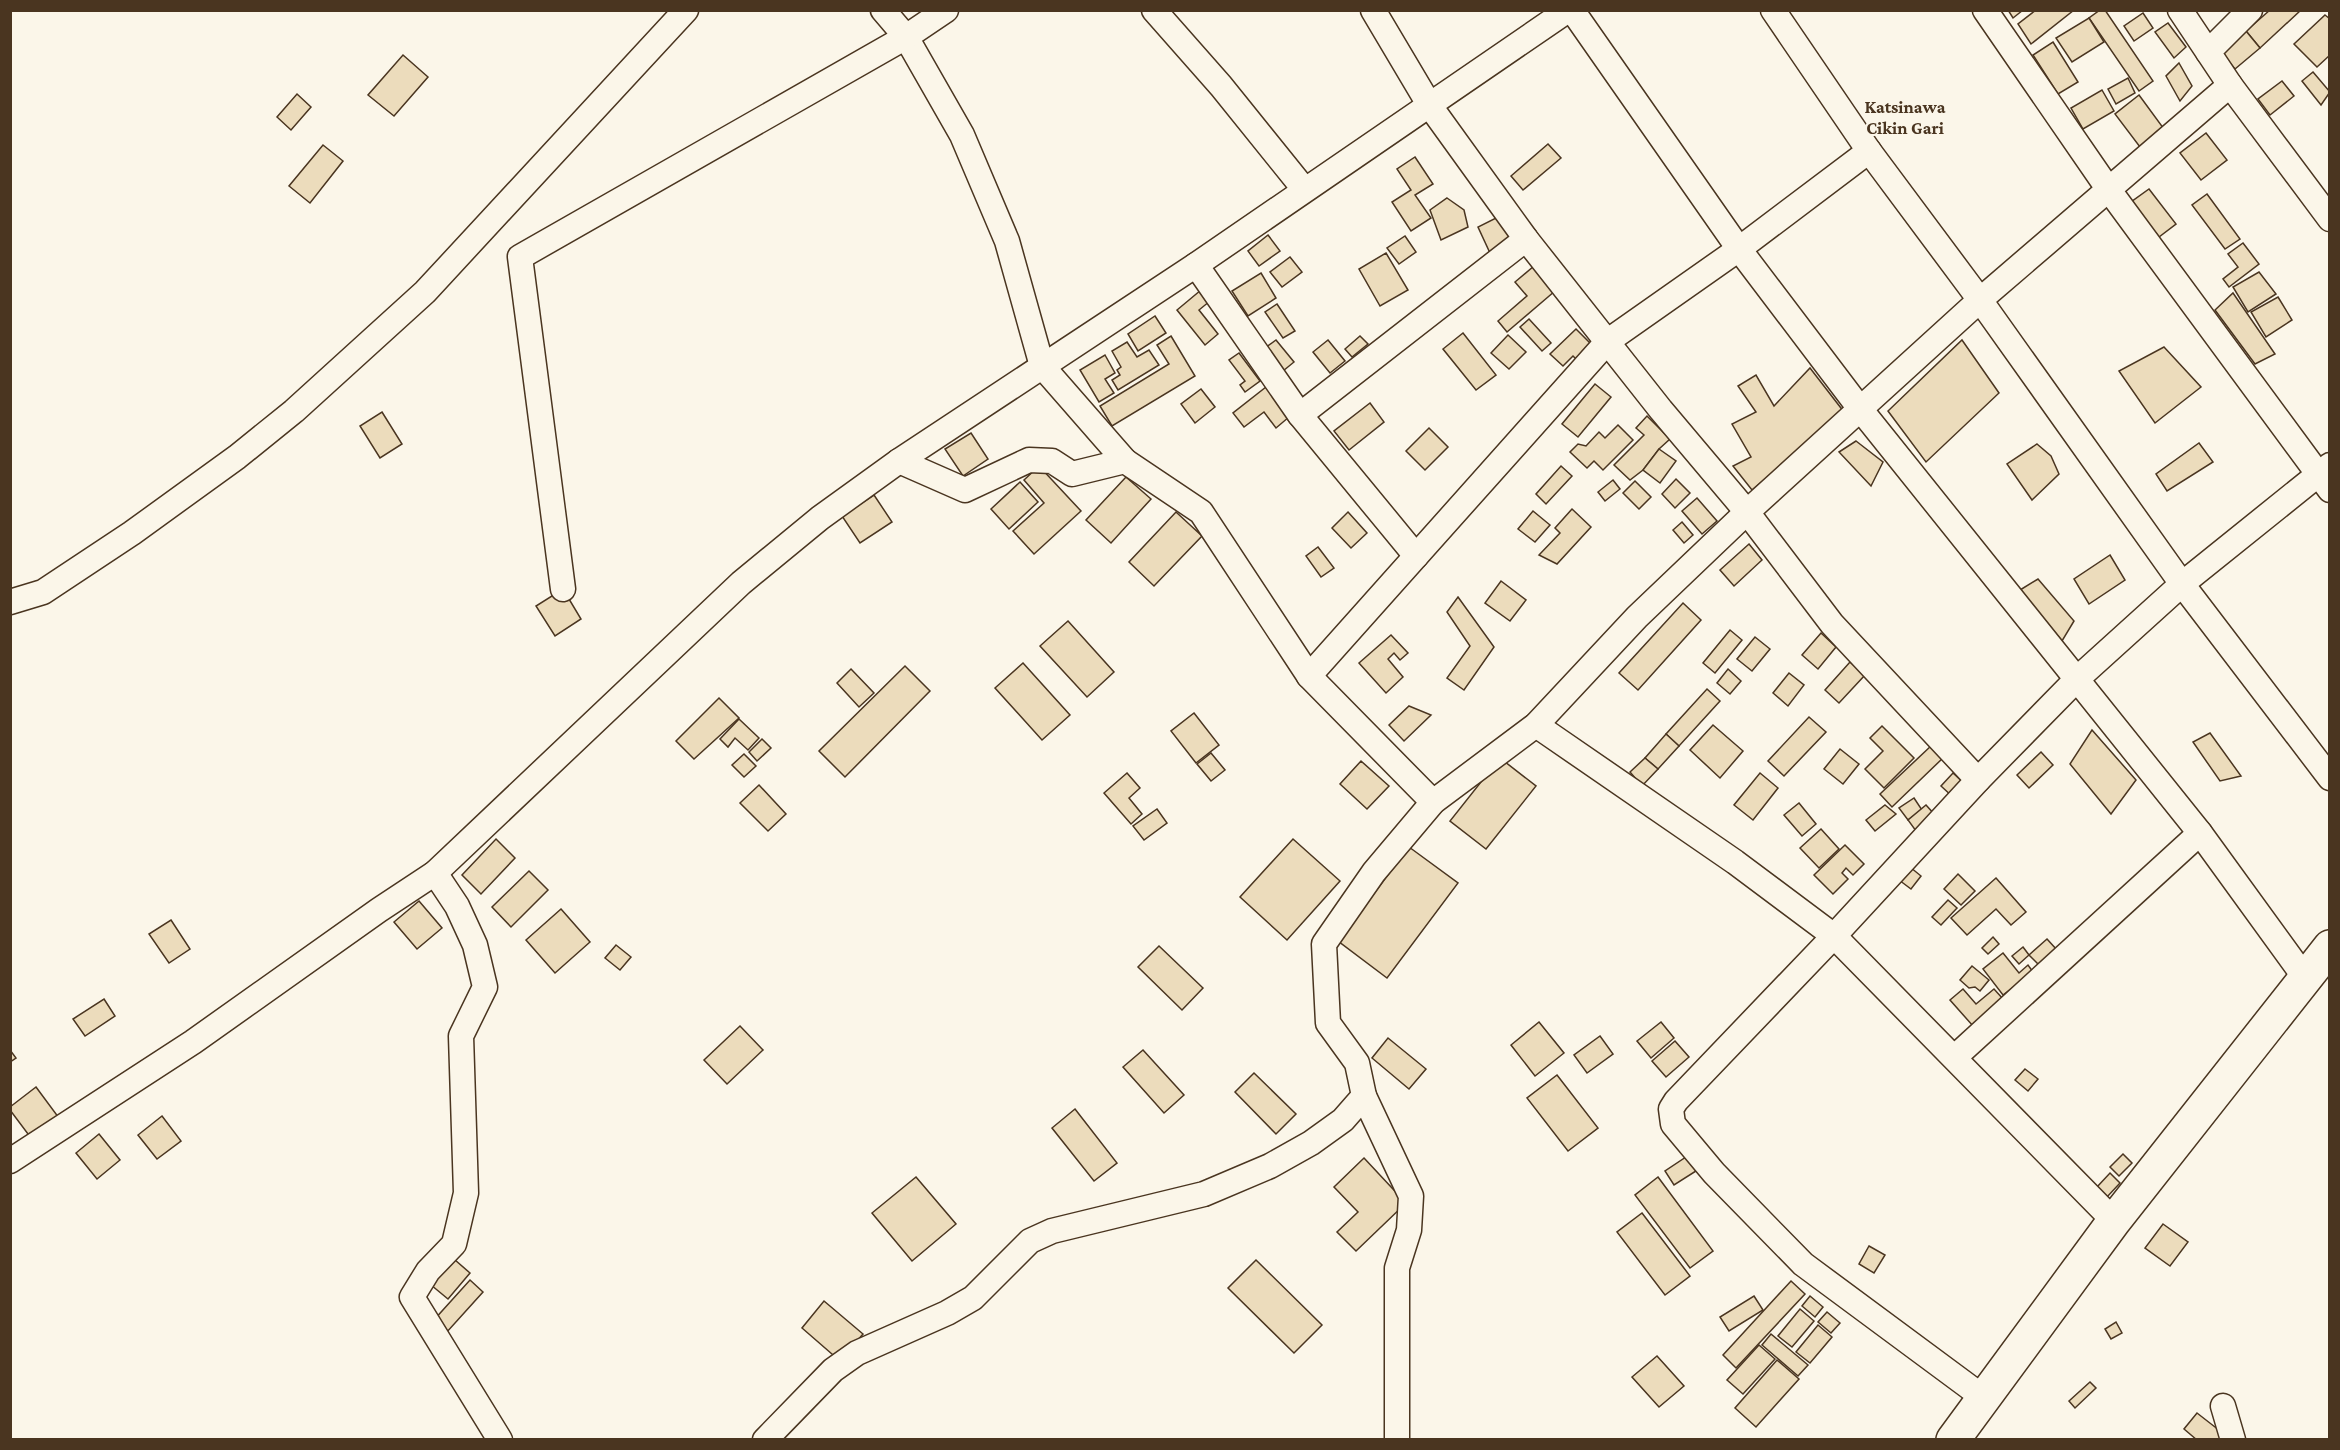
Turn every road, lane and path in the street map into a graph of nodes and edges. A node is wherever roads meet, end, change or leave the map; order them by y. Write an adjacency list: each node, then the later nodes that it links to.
1 (686, 10): 34 (street)
2 (883, 10): 11 (street)
3 (946, 10): 11 (street)
4 (1154, 10): 16 (street)
5 (1373, 10): 14 (street)
6 (1570, 10): 14 (street); 20 (street)
7 (1773, 10): 15 (street)
8 (1985, 10): 17 (street)
9 (2180, 10): 12 (street)
10 (2250, 10): 12 (street)
11 (906, 37): 24 (street); 33 (street)
12 (2208, 52): 13 (street)
13 (2230, 85): 17 (street); 18 (street)
14 (1430, 106): 16 (street); 19 (street)
15 (1869, 151): 20 (street); 22 (street)
16 (1304, 189): 21 (street)
17 (2109, 190): 22 (street); 29 (street)
18 (2330, 219)
19 (1526, 239): 23 (street); 26 (street)
20 (1739, 249): 23 (street); 25 (street)
21 (1196, 265): 24 (street); 26 (street)
22 (1980, 300): 25 (street); 32 (street)
23 (1608, 341): 30 (street); 31 (street)
24 (1042, 366): 27 (street); 28 (street)
25 (1861, 410): 30 (street); 36 (street)
26 (1300, 415): 31 (street)
27 (899, 461): 28 (street); 42 (street)
28 (1125, 461): 35 (street)
29 (2326, 477): 32 (street)
30 (1747, 512): 37 (street); 39 (street)
31 (1416, 556): 35 (street)
32 (2182, 584): 36 (street); 38 (street)
33 (563, 589)
34 (10, 602)
35 (1309, 676): 40 (street)
36 (2077, 679): 39 (street); 41 (street)
37 (1536, 725): 40 (street); 43 (street)
38 (2330, 778)
39 (1978, 780): 43 (street)
40 (1433, 802): 47 (street)
41 (2200, 833): 45 (street); 46 (street)
42 (435, 873): 48 (street); 52 (street)
43 (1834, 936): 46 (street); 50 (street)
44 (2330, 947): 45 (street)
45 (2306, 980): 49 (street)
46 (1955, 1057): 49 (street)
47 (1364, 1096): 53 (street); 54 (street)
48 (10, 1161)
49 (2114, 1221): 50 (street)
50 (1984, 1398): 55 (street)
51 (2223, 1406): 56 (street)
52 (500, 1440)
53 (765, 1440)
54 (1397, 1440)
55 (1953, 1440)
56 (2233, 1440)

